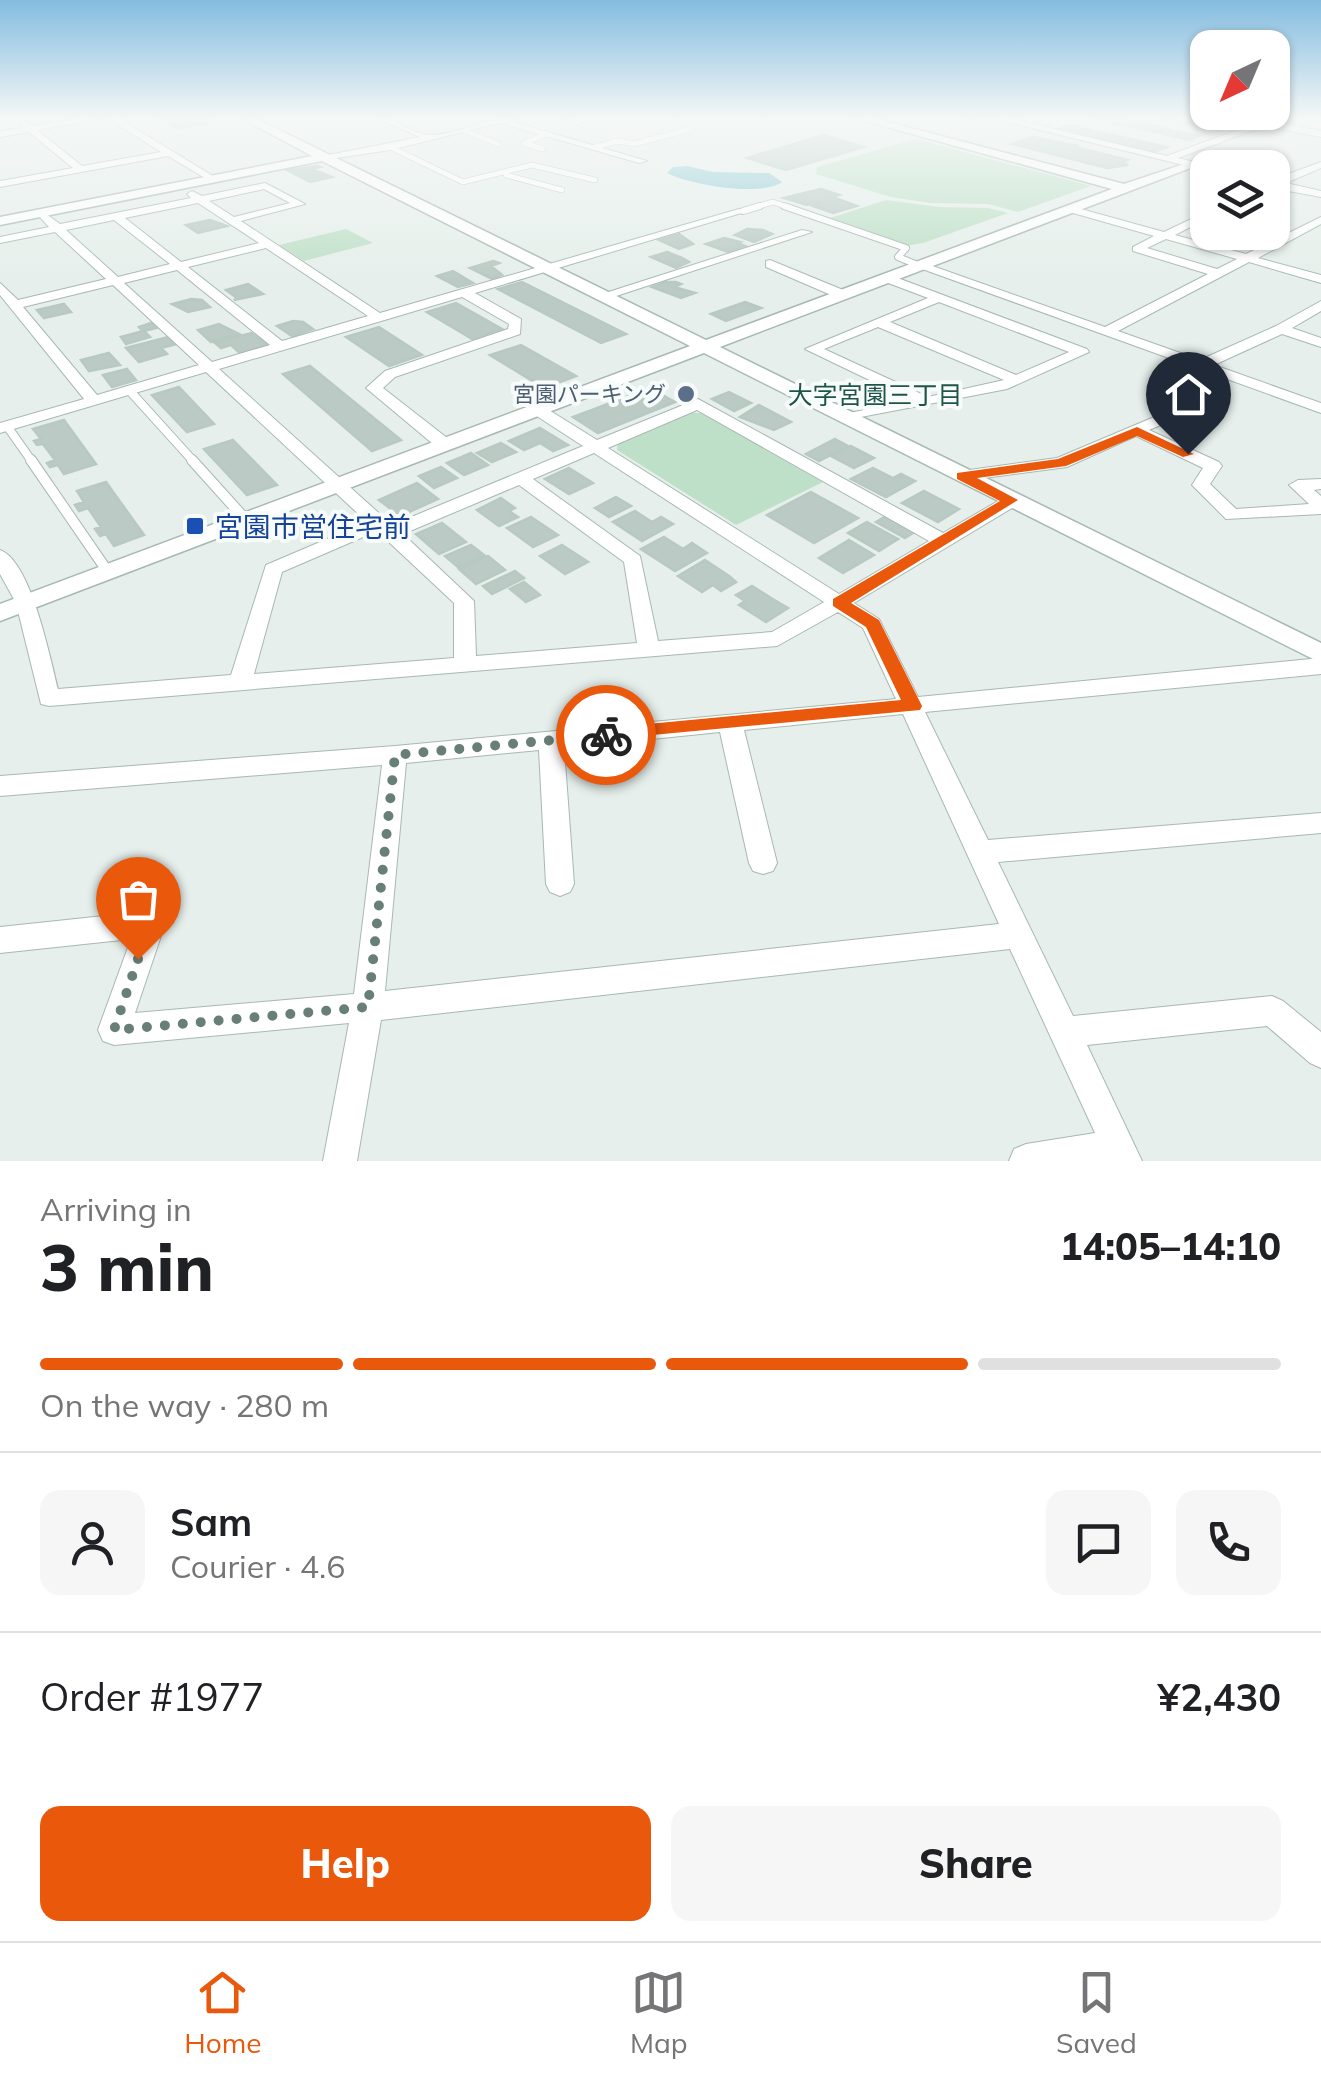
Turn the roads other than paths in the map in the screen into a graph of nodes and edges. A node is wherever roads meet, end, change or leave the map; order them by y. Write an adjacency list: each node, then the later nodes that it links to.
1 (68, 172): 14 (street)
2 (202, 172): 12 (street)
3 (247, 172): 12 (street)
4 (353, 172): 39 (street)
5 (442, 172): 11 (lane)
6 (510, 172): 11 (lane)
7 (562, 172): 13 (lane)
8 (1075, 172): 16 (street)
9 (1079, 172): 16 (street)
10 (1167, 172): 16 (street)
11 (504, 174): 18 (lane)
12 (213, 179): 15 (street)
13 (595, 180)
14 (0, 184)
15 (180, 186): 20 (street); 23 (street)
16 (1130, 186): 21 (street)
17 (1290, 187): 19 (street)
18 (562, 190)
19 (1321, 194)
20 (197, 199): 24 (street); 25 (street); 25 (street)
21 (1070, 209): 33 (street); 38 (street)
22 (743, 210): 38 (lane); 39 (street)
23 (41, 213): 27 (street); 29 (street)
24 (116, 216): 29 (street); 37 (street)
25 (229, 220): 35 (street)
26 (1321, 220): 30 (street)
27 (0, 221)
28 (1190, 222): 33 (street)
29 (57, 228): 34 (street); 44 (street)
30 (1302, 230): 32 (street); 36 (street)
31 (806, 232): 48 (street)
32 (1321, 235)
33 (1166, 236): 36 (street); 41 (street)
34 (0, 240)
35 (266, 245): 37 (street); 52 (street)
36 (1245, 258): 41 (street); 43 (street)
37 (181, 266): 44 (street); 57 (street)
38 (920, 266): 42 (street); 55 (street)
39 (545, 268): 46 (street); 48 (street)
40 (779, 271): 47 (street)
41 (1217, 273): 55 (street)
42 (888, 278): 47 (street); 49 (street)
43 (1321, 280)
44 (118, 281): 50 (street); 59 (street)
45 (0, 287): 50 (street)
46 (463, 292): 52 (street); 71 (street)
47 (844, 295): 58 (street)
48 (602, 296): 58 (street)
49 (940, 298): 53 (street); 61 (street)
50 (15, 306): 63 (street)
51 (1321, 306): 54 (street)
52 (378, 317): 57 (street)
53 (880, 324): 61 (street); 64 (street)
54 (1281, 329): 56 (street); 60 (street)
55 (1106, 332): 60 (street)
56 (1321, 343)
57 (280, 346): 59 (street)
58 (704, 348): 66 (street); 68 (street)
59 (210, 366): 62 (street); 76 (street)
60 (1200, 366): 65 (street)
61 (1019, 380): 64 (street)
62 (128, 390): 63 (street); 79 (lane)
63 (94, 400): 69 (street)
64 (923, 400): 68 (street)
65 (1321, 408)
66 (538, 410): 71 (street); 72 (street)
67 (1178, 412): 70 (street)
68 (846, 418): 73 (street)
69 (3, 427): 83 (lane)
70 (1137, 431): 73 (street); 78 (street)
71 (445, 445): 76 (street)
72 (596, 446): 74 (street); 81 (street); 84 (street)
73 (962, 476): 77 (street)
74 (520, 478): 80 (street); 87 (street)
75 (1321, 484): 78 (street)
76 (338, 485): 79 (street); 80 (street)
77 (1010, 500): 81 (street); 88 (street)
78 (1321, 507)
79 (246, 520): 83 (street)
80 (386, 527): 89 (street); 91 (street)
81 (942, 541): 84 (street)
82 (0, 556): 85 (street)
83 (108, 572): 85 (street)
84 (839, 602): 87 (street); 92 (street)
85 (26, 603): 86 (street); 91 (street)
86 (0, 612)
87 (649, 649): 89 (street)
88 (1321, 654)
89 (465, 664): 91 (street)
90 (1321, 666): 92 (street)
91 (240, 682)
92 (913, 706): 93 (street); 98 (street)
93 (730, 723): 94 (street); 99 (street)
94 (551, 740): 95 (street); 100 (street)
95 (395, 755): 96 (street); 103 (street)
96 (0, 786)
97 (1321, 823): 98 (street)
98 (982, 852): 101 (street)
99 (763, 863)
100 (560, 884)
101 (1020, 935): 103 (street); 104 (street)
102 (0, 940): 103 (street)
103 (368, 1007): 107 (street)
104 (1064, 1032): 105 (street); 106 (street)
105 (1321, 1052)
106 (1121, 1154): 108 (street)
107 (340, 1161)
108 (1026, 1161)

